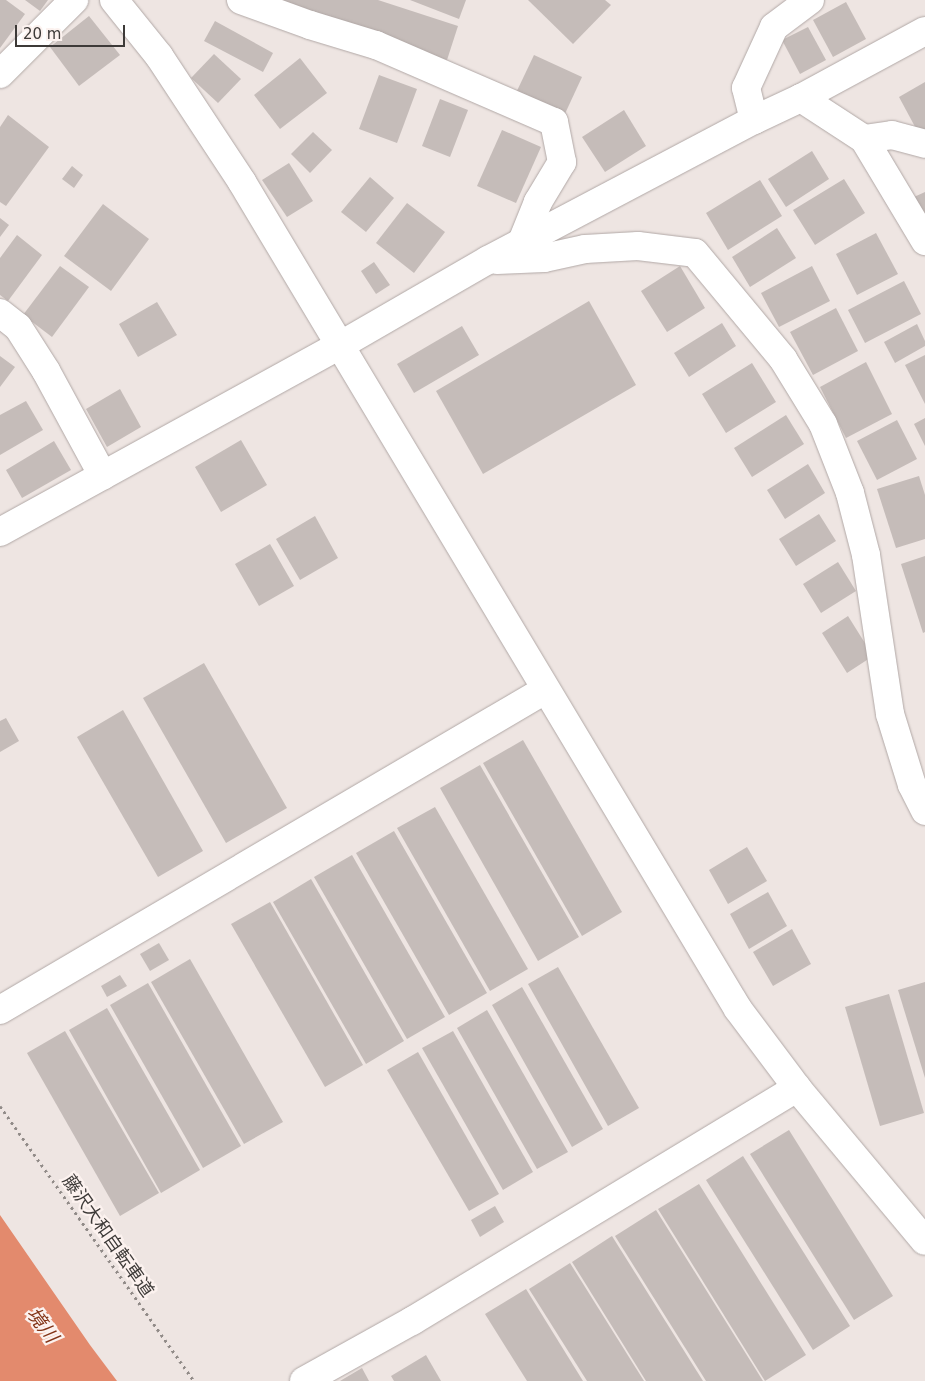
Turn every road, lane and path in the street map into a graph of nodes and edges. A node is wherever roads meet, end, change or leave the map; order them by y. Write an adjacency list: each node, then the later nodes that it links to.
1 (74, 0): 6 (street)
2 (114, 0): 15 (street)
3 (241, 0): 12 (street)
4 (810, 0): 8 (street)
5 (925, 31): 7 (street)
6 (0, 74)
7 (801, 98): 8 (street); 9 (street)
8 (754, 120): 12 (street)
9 (864, 139): 10 (street); 11 (street)
10 (925, 144)
11 (925, 242)
12 (521, 244): 13 (street)
13 (488, 260): 15 (street); 19 (street)
14 (0, 313): 16 (street)
15 (339, 346): 16 (street); 18 (street)
16 (103, 476): 17 (street)
17 (0, 532)
18 (545, 690): 20 (street); 21 (street)
19 (925, 810)
20 (0, 1010)
21 (797, 1088): 23 (street); 25 (street)
22 (0, 1106): 24 (path, 藤沢大和自転車道)
23 (925, 1241)
24 (194, 1381)
25 (304, 1381)

